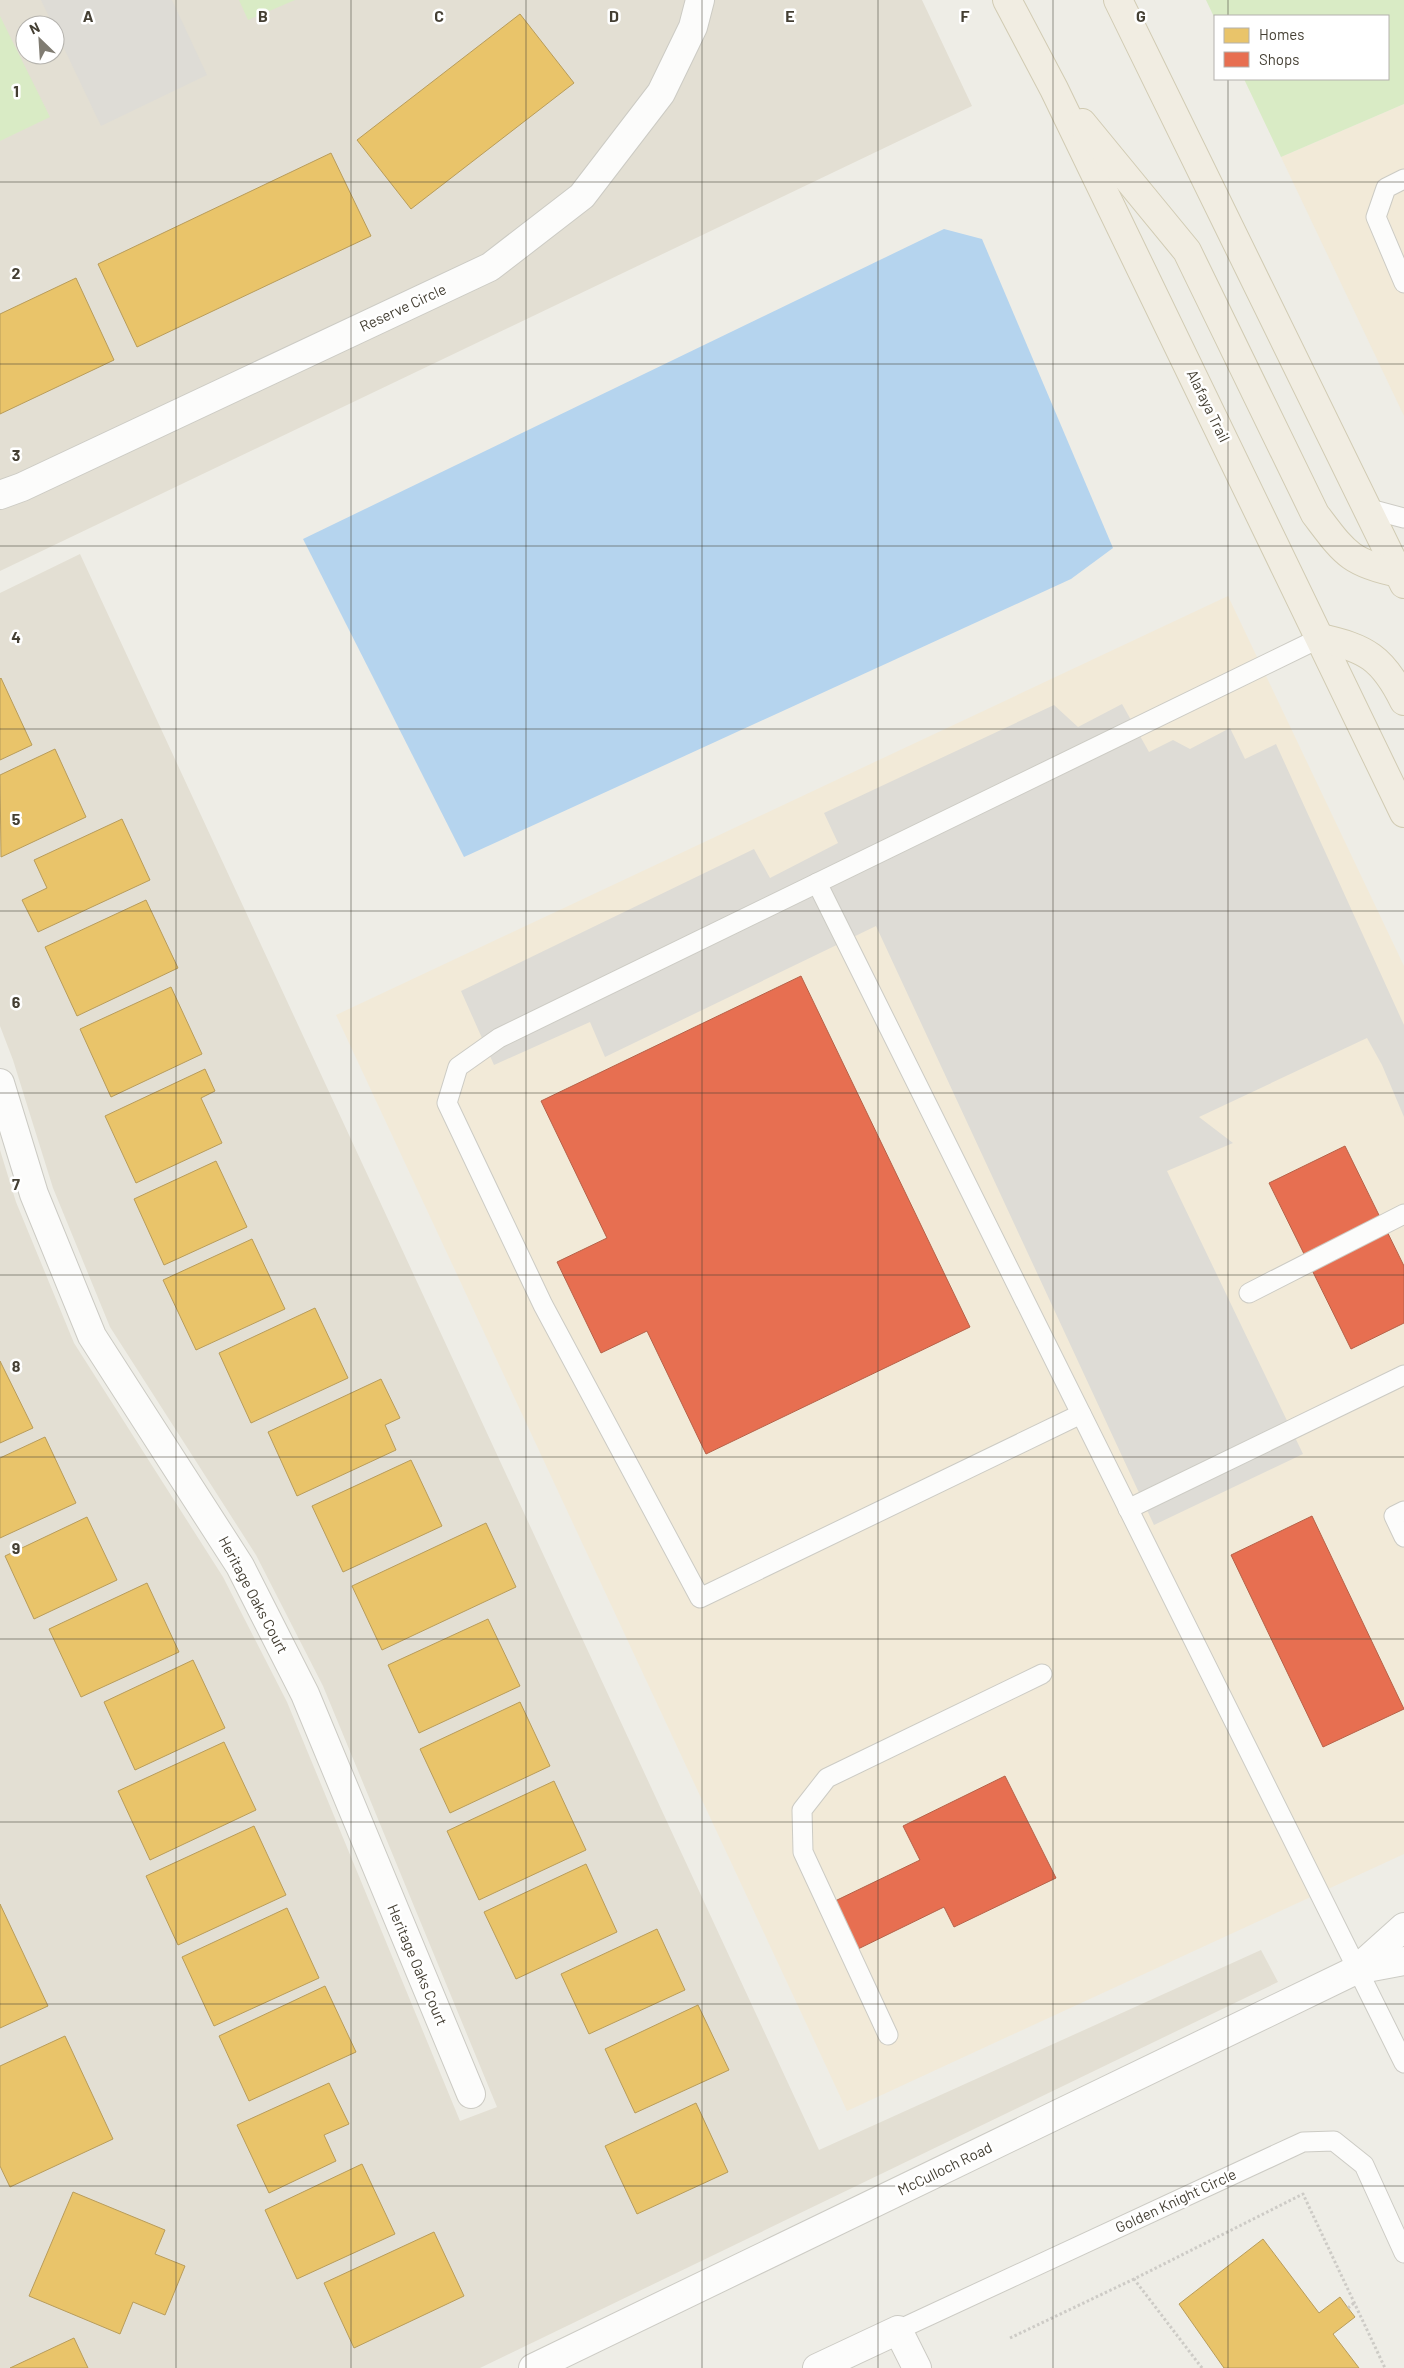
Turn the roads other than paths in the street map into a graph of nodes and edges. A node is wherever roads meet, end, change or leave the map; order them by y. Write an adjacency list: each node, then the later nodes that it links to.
1 (700, 0): 7 (street, Reserve Circle)
2 (1007, 0): 4 (main road, Alafaya Trail)
3 (1118, 0): 8 (main road)
4 (1054, 89): 10 (main road); 11 (main road, Alafaya Trail)
5 (1404, 179): 6 (lane)
6 (1404, 283)
7 (0, 495)
8 (1366, 508): 9 (lane); 10 (main road)
9 (1404, 518)
10 (1401, 578)
11 (1320, 638): 12 (main road); 13 (main road, Alafaya Trail); 14 (lane)
12 (1404, 701)
13 (1404, 813)
14 (817, 884): 19 (lane); 19 (lane)
15 (0, 1083): 29 (street, Heritage Oaks Court)
16 (1404, 1214): 17 (lane)
17 (1249, 1293)
18 (1404, 1375): 20 (lane)
19 (1081, 1414): 20 (lane)
20 (1128, 1509): 26 (lane)
21 (1404, 1511): 22 (lane)
22 (1404, 1537)
23 (1042, 1674): 27 (lane)
24 (1404, 1927): 26 (street, McCulloch Road)
25 (1404, 1961): 26 (street, McCulloch Road)
26 (1356, 1970): 28 (lane); 32 (street, McCulloch Road)
27 (888, 2035)
28 (1404, 2063)
29 (471, 2094)
30 (1404, 2253): 31 (lane, Golden Knight Circle)
31 (898, 2330): 33 (street); 34 (street)
32 (533, 2368)
33 (817, 2368)
34 (917, 2368)

